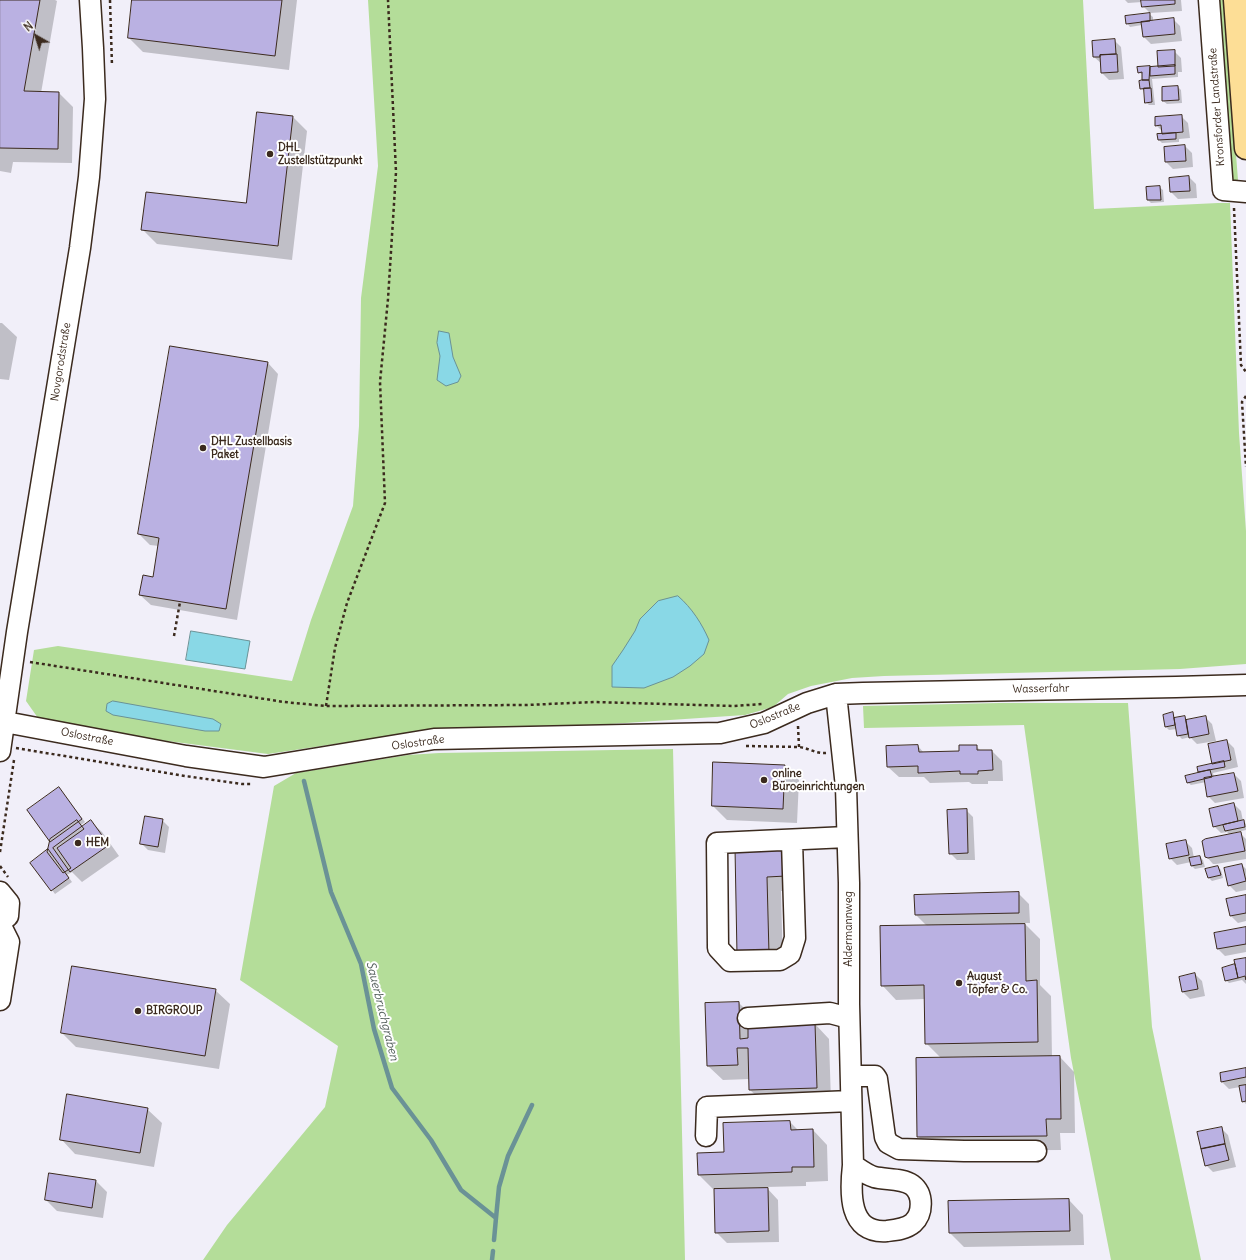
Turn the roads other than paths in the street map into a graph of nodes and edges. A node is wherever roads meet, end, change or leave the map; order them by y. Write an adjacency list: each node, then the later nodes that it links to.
1 (90, 0): 8 (street, Novgorodstraße)
2 (1209, 0): 5 (street, Kronsforder Landstraße)
3 (1235, 0): 4 (main road)
4 (1246, 148)
5 (1240, 198)
6 (1246, 685): 7 (street, Wasserfahr)
7 (836, 694): 8 (street, Oslostraße); 10 (street, Aldermannweg)
8 (2, 722): 9 (street, Novgorodstraße)
9 (11, 755)
10 (847, 837): 11 (street); 16 (street, Aldermannweg)
11 (792, 841): 11 (street)
12 (0, 892): 13 (street)
13 (0, 924): 14 (street)
14 (0, 1000)
15 (748, 1018): 16 (street)
16 (849, 1018): 17 (street, Aldermannweg)
17 (851, 1076): 18 (street, Aldermannweg); 20 (street)
18 (851, 1101): 19 (street); 21 (street, Aldermannweg)
19 (706, 1136)
20 (1036, 1151)
21 (853, 1165)

